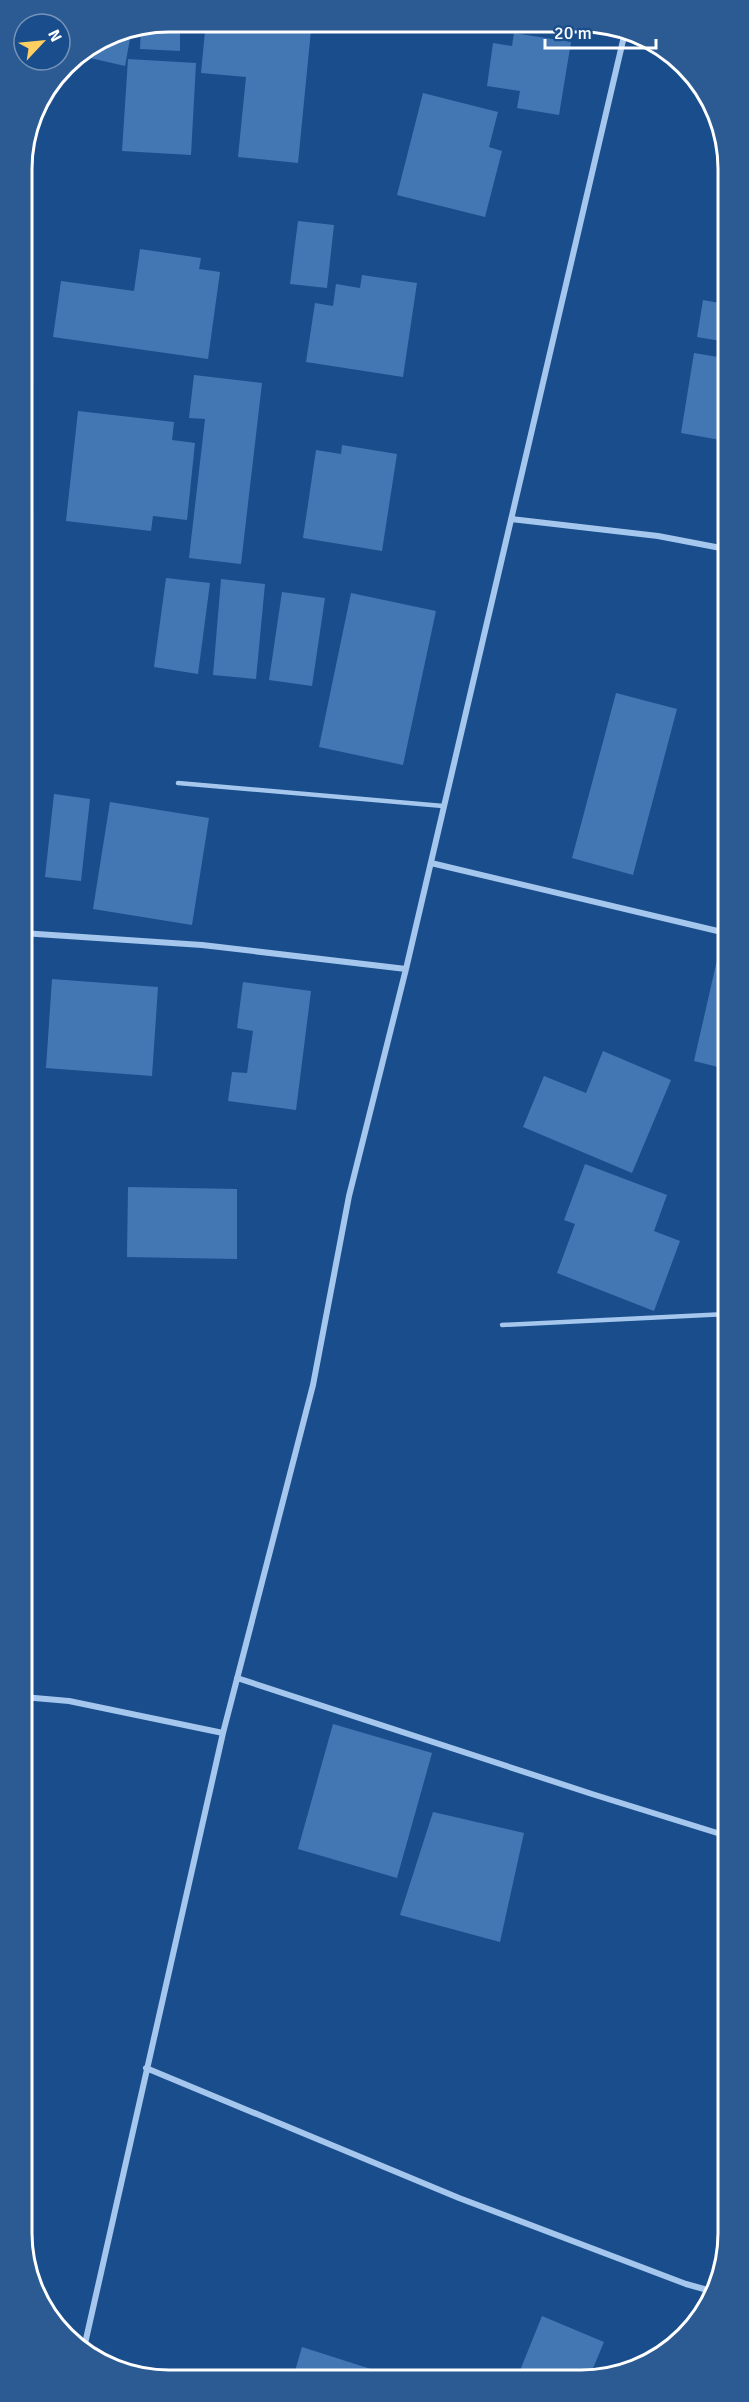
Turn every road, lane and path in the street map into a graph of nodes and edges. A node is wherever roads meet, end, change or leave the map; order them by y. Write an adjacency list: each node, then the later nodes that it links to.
1 (623, 39): 2 (street)
2 (511, 519): 3 (street); 5 (street)
3 (718, 547)
4 (178, 783): 5 (lane)
5 (443, 807): 6 (street)
6 (431, 863): 7 (street); 9 (street)
7 (718, 931)
8 (32, 934): 9 (street)
9 (406, 969): 12 (street)
10 (717, 1314): 11 (lane)
11 (502, 1325)
12 (237, 1678): 14 (street); 15 (street)
13 (32, 1698): 14 (street)
14 (223, 1733): 16 (street)
15 (717, 1833)
16 (146, 2068): 17 (street); 18 (street)
17 (705, 2289)
18 (85, 2342)

